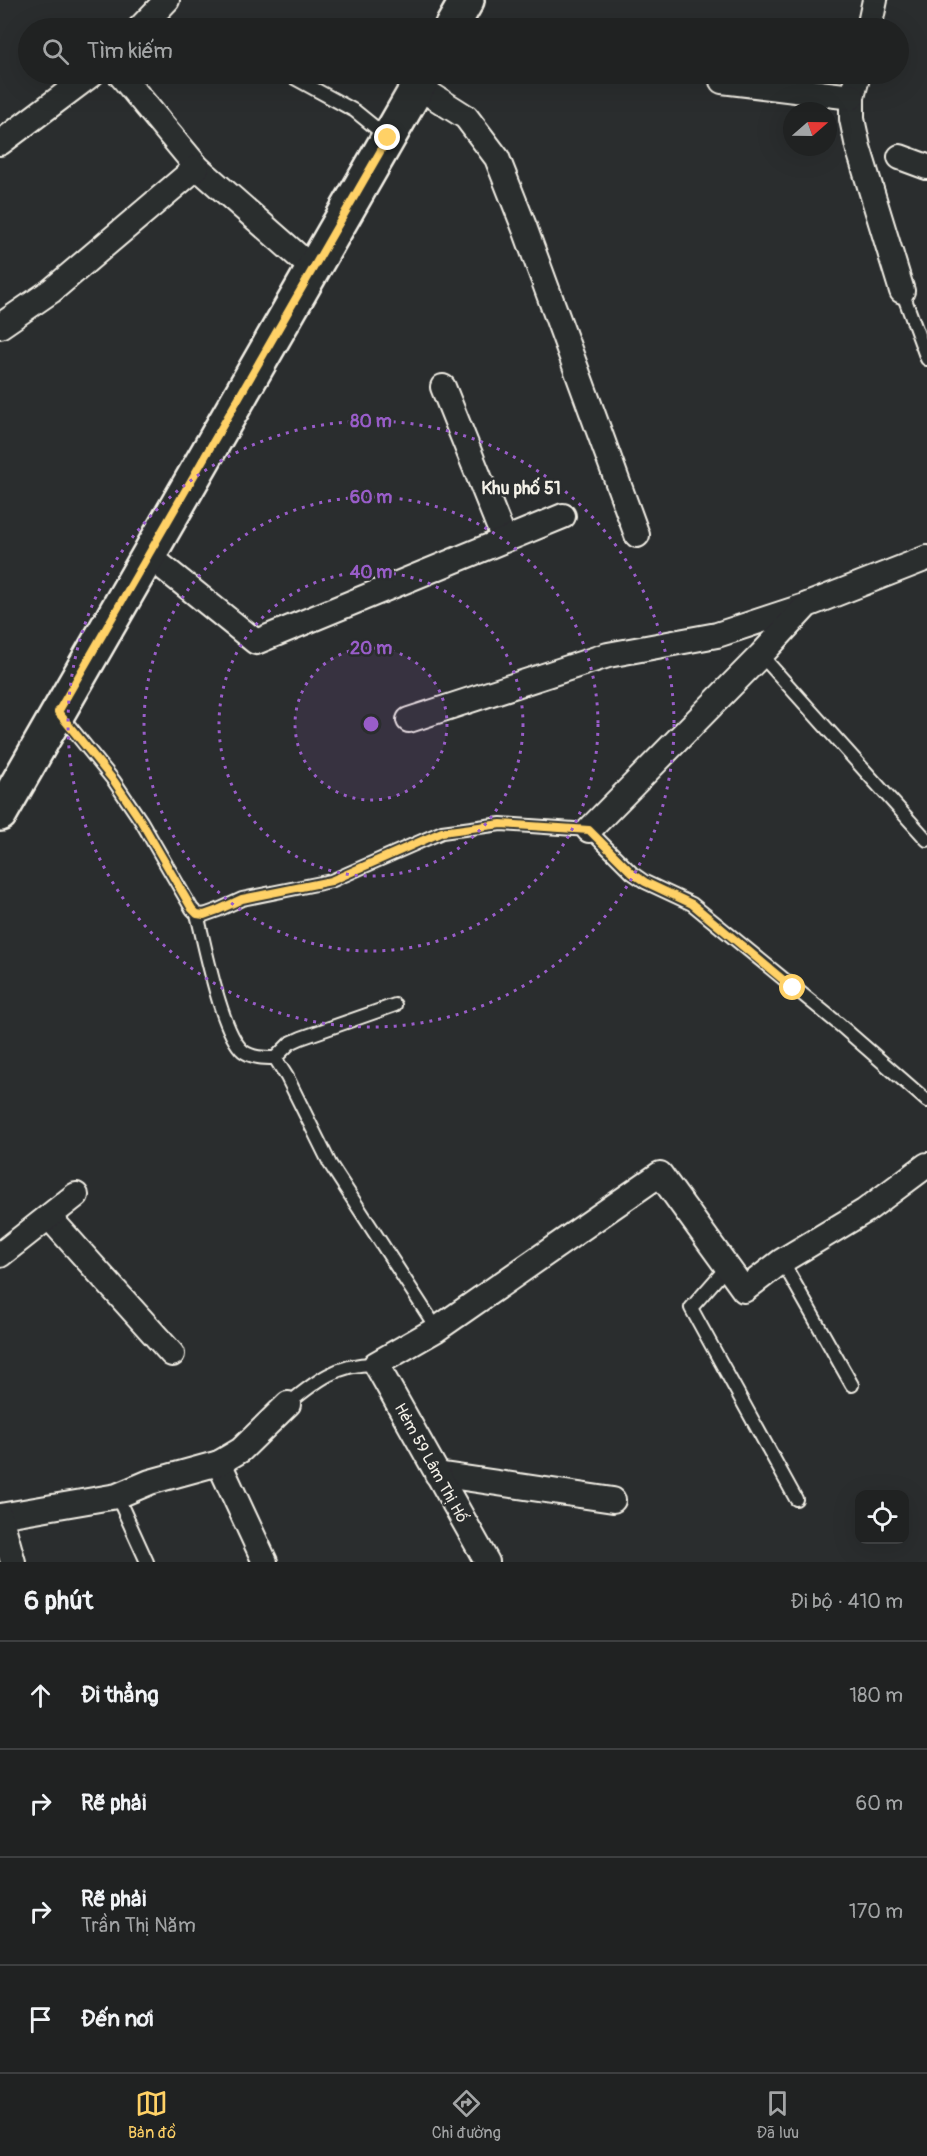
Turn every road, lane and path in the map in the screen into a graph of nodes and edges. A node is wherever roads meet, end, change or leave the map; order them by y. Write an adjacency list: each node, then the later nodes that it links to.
1 (167, 0): 4 (street)
2 (467, 0): 5 (street)
3 (875, 0): 6 (street)
4 (150, 18)
5 (457, 18)
6 (871, 18)
7 (79, 84): 16 (street)
8 (128, 84): 18 (street)
9 (305, 84): 15 (lane)
10 (419, 84): 15 (street)
11 (426, 84): 26 (street)
12 (746, 84): 14 (street)
13 (855, 84): 14 (street)
14 (852, 97): 21 (street)
15 (388, 138): 20 (street)
16 (0, 143)
17 (900, 157): 19 (street)
18 (197, 167): 20 (street); 22 (street)
19 (927, 168)
20 (313, 269): 28 (street)
21 (902, 291): 23 (lane)
22 (0, 326)
23 (927, 359)
24 (443, 387): 27 (street)
25 (563, 516): 27 (street)
26 (637, 535)
27 (504, 539): 28 (street)
28 (148, 555): 32 (street)
29 (927, 558): 30 (street)
30 (807, 605): 31 (street); 33 (street)
31 (761, 655): 35 (street); 36 (lane)
32 (58, 712): 34 (street); 37 (lane)
33 (409, 720)
34 (0, 814)
35 (589, 830): 37 (lane); 40 (lane)
36 (927, 840)
37 (197, 914): 39 (lane)
38 (395, 1005): 39 (lane)
39 (274, 1058): 47 (lane)
40 (927, 1101)
41 (927, 1165): 45 (street)
42 (76, 1195): 43 (street)
43 (49, 1217): 44 (street); 48 (street)
44 (0, 1255)
45 (782, 1261): 46 (street); 50 (lane)
46 (727, 1267): 47 (street); 55 (lane)
47 (437, 1329): 49 (street)
48 (172, 1354)
49 (376, 1364): 51 (lane); 53 (street, Hẻm 59 Lâm Thị Hố)
50 (852, 1385)
51 (288, 1404): 52 (street)
52 (219, 1463): 54 (street); 60 (street)
53 (437, 1474): 56 (street); 61 (street, Hẻm 59 Lâm Thị Hố)
54 (117, 1496): 57 (street); 59 (lane)
55 (796, 1499)
56 (613, 1500)
57 (0, 1516): 58 (street)
58 (13, 1562)
59 (147, 1562)
60 (265, 1562)
61 (487, 1562)

